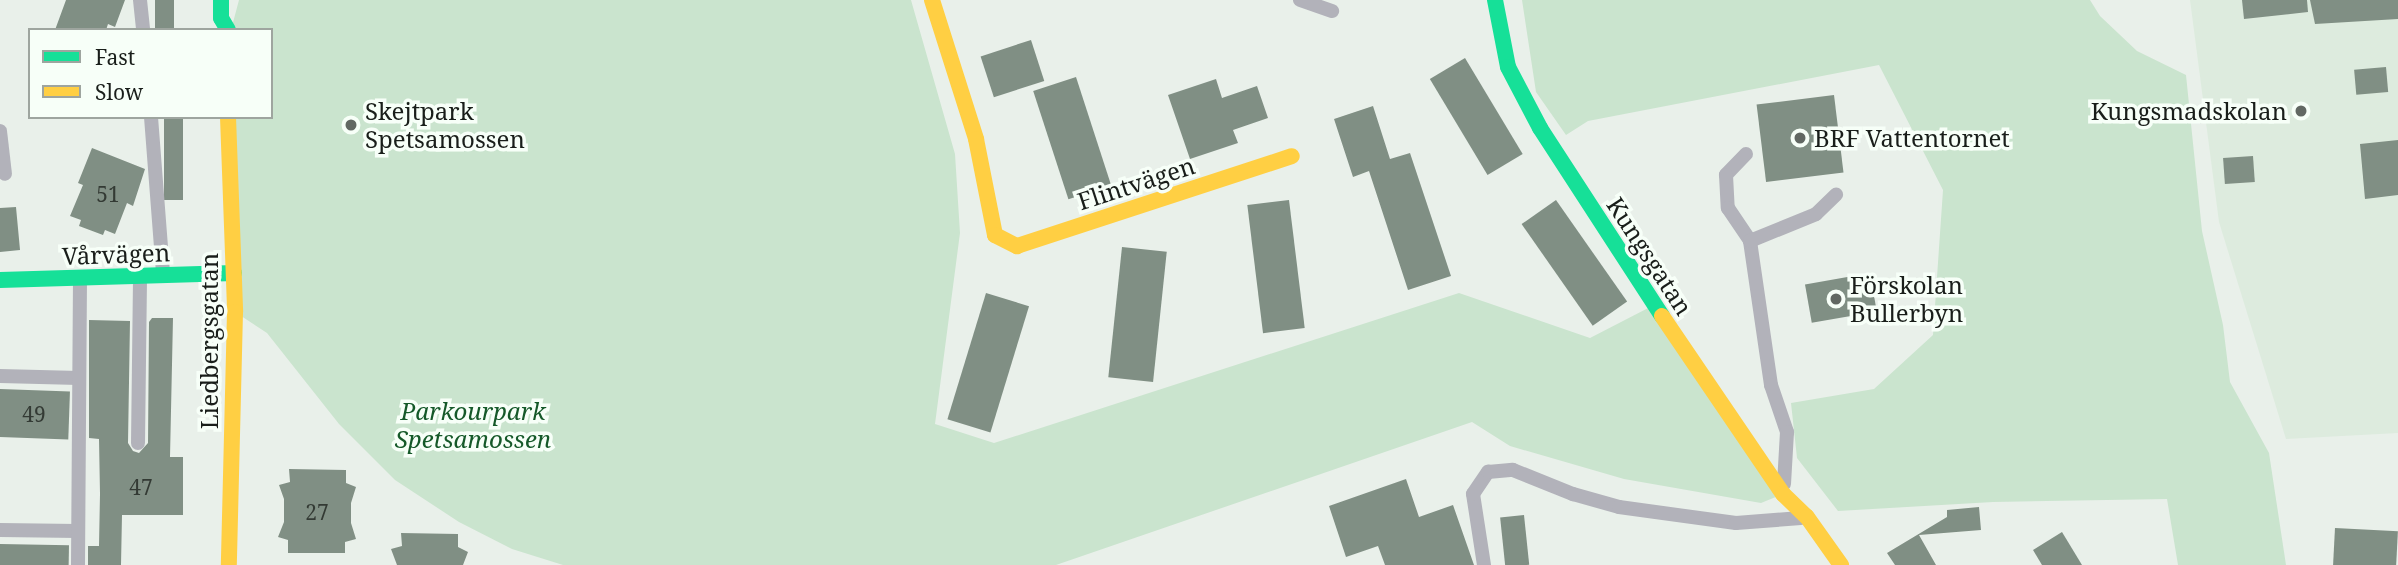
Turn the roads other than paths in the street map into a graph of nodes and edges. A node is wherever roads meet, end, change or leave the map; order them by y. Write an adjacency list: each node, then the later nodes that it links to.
1 (140, 0): 8 (lane)
2 (221, 0): 9 (street)
3 (932, 0): 15 (street, Flintvägen)
4 (1300, 0): 7 (lane)
5 (1495, 0): 27 (street, Kungsgatan)
6 (238, 10): 10 (street)
7 (1332, 11)
8 (143, 28)
9 (228, 28)
10 (232, 28)
11 (151, 119): 21 (lane)
12 (228, 119): 19 (street, Liedbergsgatan)
13 (0, 131): 16 (lane)
14 (1746, 154): 18 (lane)
15 (1292, 156)
16 (5, 174)
17 (1836, 195): 18 (lane)
18 (1750, 240): 27 (lane)
19 (234, 273): 21 (street, Vårvägen); 32 (street, Liedbergsgatan)
20 (140, 275): 21 (street, Vårvägen); 22 (street, Vårvägen); 26 (lane)
21 (164, 275)
22 (80, 278): 23 (street, Vårvägen); 25 (lane)
23 (0, 280)
24 (0, 376): 25 (lane)
25 (79, 378): 30 (lane)
26 (138, 443)
27 (1783, 494): 28 (street, Kungsgatan)
28 (1807, 517): 33 (lane); 34 (street, Kungsgatan)
29 (0, 530): 30 (lane)
30 (78, 531): 31 (lane)
31 (78, 565)
32 (229, 565)
33 (1484, 565)
34 (1841, 565)

